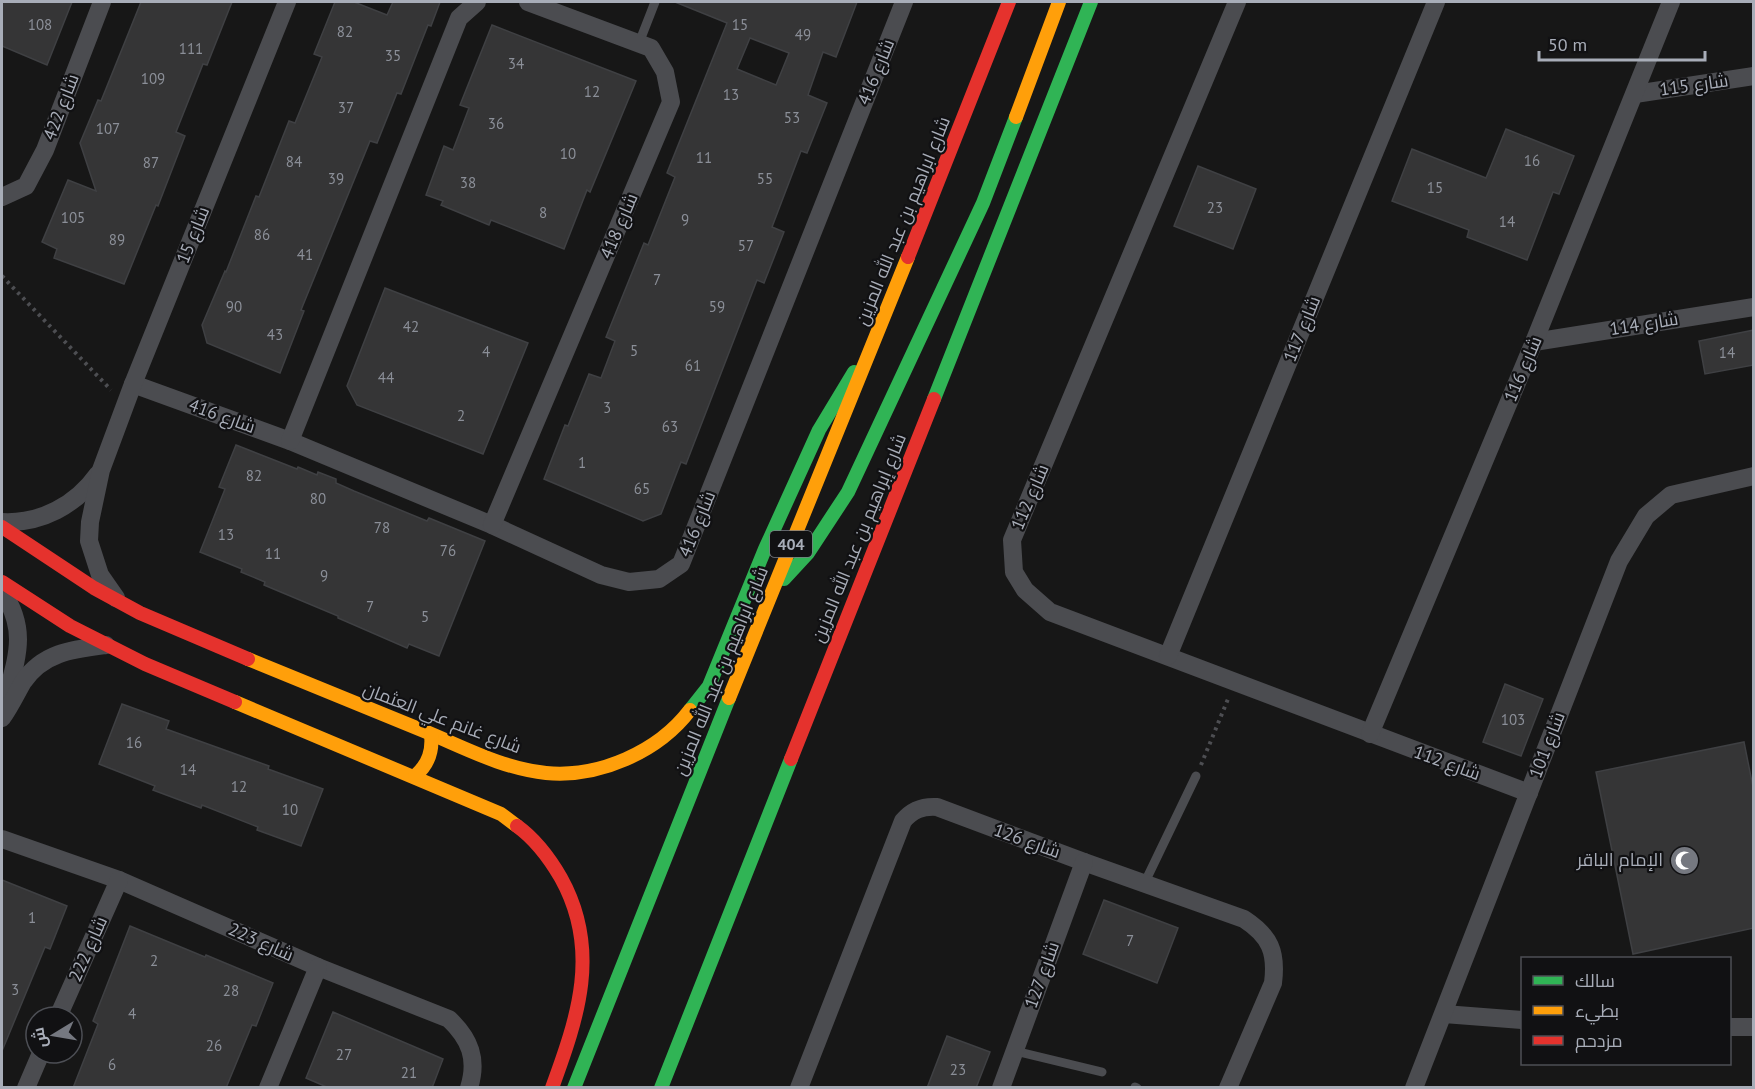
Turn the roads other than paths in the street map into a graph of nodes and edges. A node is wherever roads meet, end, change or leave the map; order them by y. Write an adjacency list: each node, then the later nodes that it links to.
1 (102, 2): 16 (street, شارع 422)
2 (286, 2): 20 (street, شارع 15)
3 (477, 2): 21 (street)
4 (528, 2): 13 (street, شارع 418)
5 (655, 2): 13 (lane)
6 (904, 2): 25 (street, شارع 416)
7 (1010, 2): 18 (main road, شارع ابراهيم بن عبد الله المزين / 404)
8 (1059, 2): 29 (main road)
9 (1091, 2): 56 (main road, شارع إبراهيم بن عبد الله المزين)
10 (1237, 2): 32 (street, شارع 112)
11 (1436, 2): 32 (street, شارع 117)
12 (1671, 2): 15 (street, شارع 116)
13 (639, 43): 25 (street, شارع 418)
14 (1754, 76): 15 (street, شارع 115)
15 (1635, 94): 19 (street, شارع 116)
16 (2, 197)
17 (1754, 307): 19 (street, شارع 114)
18 (876, 339): 29 (main road, شارع ابراهيم بن عبد الله المزين / 404); 34 (main road, شارع غانم علي العثمان)
19 (1534, 342): 33 (street, شارع 116)
20 (130, 392): 21 (street, شارع 416); 22 (street, شارع 15)
21 (290, 441): 25 (street, شارع 416)
22 (101, 470): 24 (street, شارع 15); 30 (street, شارع 15)
23 (1754, 476): 37 (street, شارع 101)
24 (2, 522)
25 (492, 525)
26 (2, 527): 30 (main road, شارع غانم علي العثمان)
27 (2, 582): 31 (main road)
28 (2, 591): 31 (street)
29 (770, 595): 55 (main road, شارع ابراهيم بن عبد الله المزين / 404)
30 (118, 601): 34 (main road, شارع غانم علي العثمان)
31 (106, 645): 35 (main road)
32 (1168, 656): 33 (street, شارع 112)
33 (1370, 734): 37 (street, شارع 112)
34 (431, 735): 35 (main road)
35 (415, 776): 54 (main road)
36 (1196, 776): 41 (lane)
37 (1529, 793): 44 (street, شارع 101)
38 (2, 839): 40 (street, شارع 223)
39 (1084, 862): 41 (street, شارع 126); 48 (street, شارع 127); 57 (street, شارع 126)
40 (119, 880): 42 (street, شارع 223); 43 (street, شارع 222)
41 (1145, 882): 59 (street, شارع 126)
42 (318, 967): 52 (street); 53 (street, شارع 223)
43 (63, 1005)
44 (1444, 1014): 45 (street); 60 (street, شارع 101)
45 (1521, 1020)
46 (1731, 1027): 47 (street)
47 (1754, 1027)
48 (1015, 1051): 50 (lane); 58 (street, شارع 127)
49 (36, 1065): 51 (street)
50 (1102, 1072)
51 (26, 1088)
52 (268, 1088)
53 (469, 1088)
54 (552, 1088)
55 (574, 1088)
56 (661, 1088)
57 (800, 1088)
58 (1001, 1088)
59 (1228, 1088)
60 (1414, 1088)

